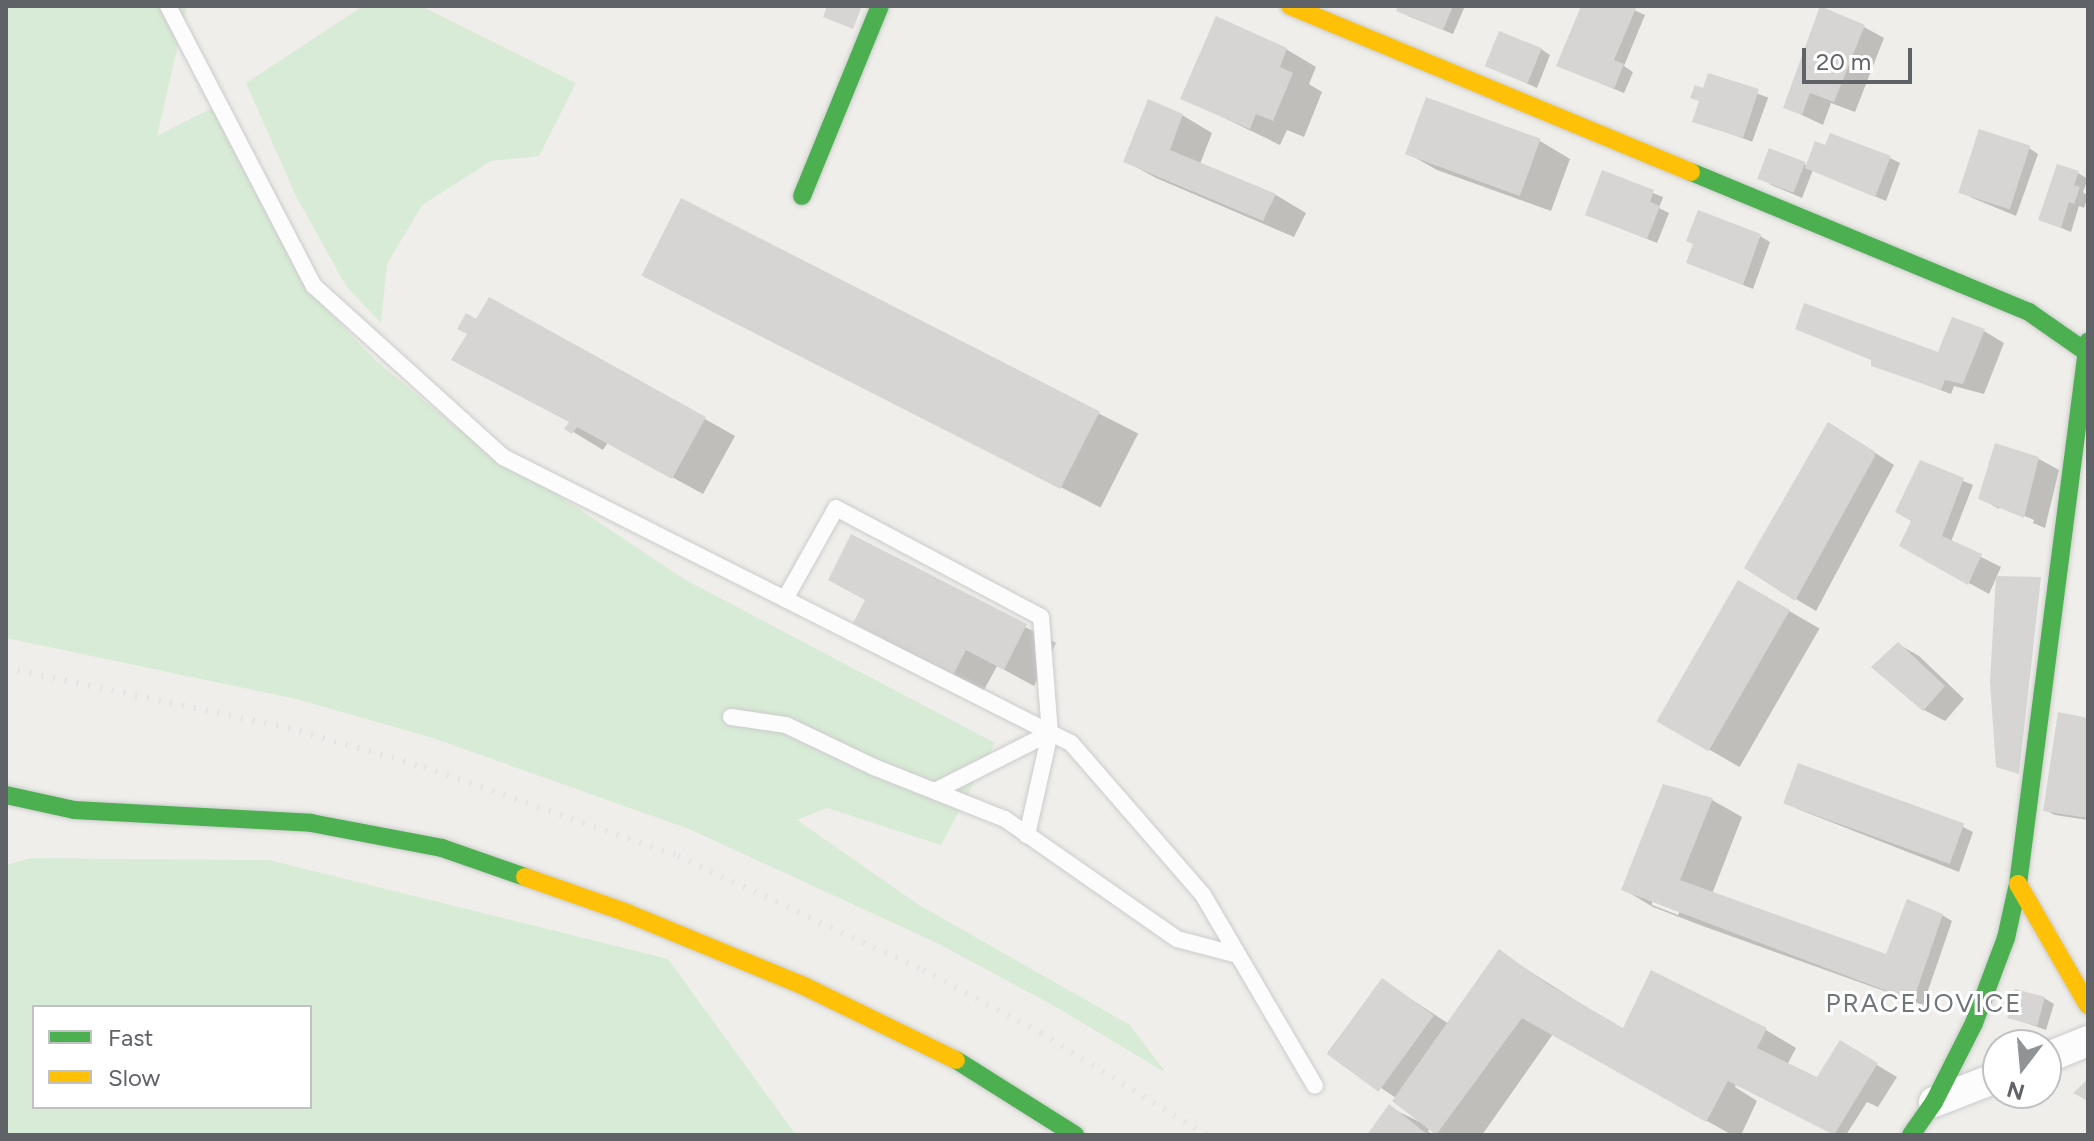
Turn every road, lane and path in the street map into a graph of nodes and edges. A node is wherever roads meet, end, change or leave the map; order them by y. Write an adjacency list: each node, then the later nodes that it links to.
1 (168, 6): 6 (lane)
2 (880, 6): 4 (street)
3 (1290, 6): 5 (street)
4 (802, 196)
5 (2087, 347): 12 (street)
6 (785, 599): 8 (lane); 8 (lane)
7 (731, 717): 9 (lane)
8 (1050, 733): 9 (lane); 11 (lane); 13 (lane)
9 (935, 791): 11 (lane)
10 (6, 795): 20 (street)
11 (1027, 835): 13 (lane)
12 (2018, 884): 14 (street); 19 (street)
13 (1238, 955): 18 (lane)
14 (2088, 1005)
15 (2088, 1041): 16 (street)
16 (2062, 1052)
17 (1982, 1083): 19 (street)
18 (1315, 1086)
19 (1934, 1102): 21 (street)
20 (1075, 1135)
21 (1911, 1135)

